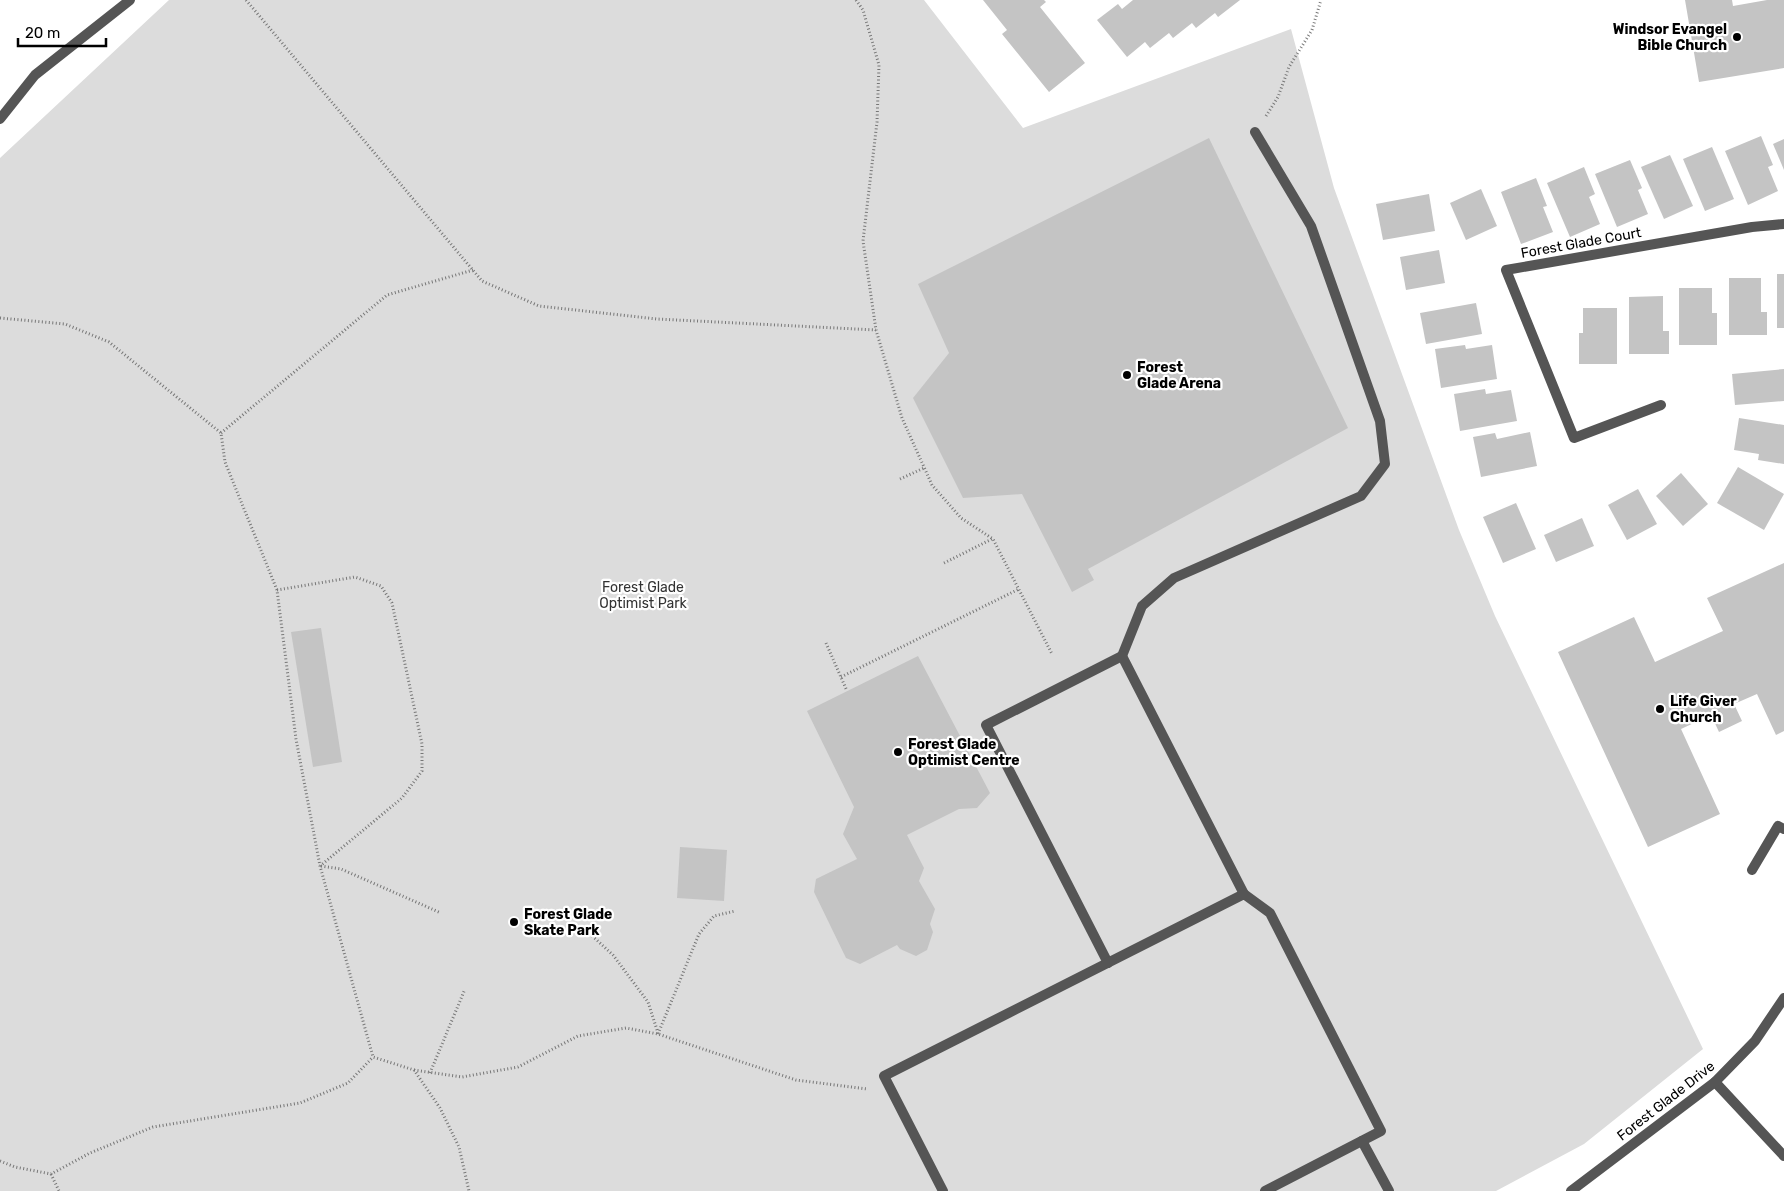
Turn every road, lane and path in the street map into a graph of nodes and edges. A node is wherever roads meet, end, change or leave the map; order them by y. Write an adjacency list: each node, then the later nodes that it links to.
1 (130, 0): 5 (street)
2 (246, 0): 8 (path)
3 (856, 0): 10 (path)
4 (1321, 0): 6 (path)
5 (0, 119)
6 (1255, 132): 21 (street)
7 (1784, 224): 11 (street, Forest Glade Court)
8 (473, 270): 10 (path); 12 (path)
9 (0, 318): 12 (path)
10 (876, 330): 13 (path)
11 (1661, 405)
12 (221, 433): 18 (path)
13 (924, 468): 14 (path); 15 (path)
14 (900, 479)
15 (993, 539): 16 (path); 17 (path)
16 (944, 563)
17 (1019, 589): 20 (path); 22 (path)
18 (277, 590): 25 (path); 25 (path)
19 (826, 643): 22 (path)
20 (1052, 654)
21 (1122, 656): 27 (street); 31 (street)
22 (841, 677): 23 (path)
23 (847, 691)
24 (1784, 829): 26 (street)
25 (320, 866): 29 (path); 35 (path)
26 (1752, 870)
27 (1244, 894): 31 (street); 40 (street)
28 (735, 911): 34 (path)
29 (441, 912)
30 (587, 931): 34 (path)
31 (1108, 963): 46 (street)
32 (465, 989): 37 (path)
33 (1784, 998): 38 (street, Forest Glade Drive)
34 (658, 1034): 37 (path); 39 (path)
35 (372, 1057): 36 (path); 43 (path)
36 (414, 1070): 37 (path); 45 (path)
37 (430, 1072)
38 (1715, 1082): 41 (street); 49 (street, Forest Glade Drive)
39 (869, 1089)
40 (1362, 1141): 47 (street); 48 (street)
41 (1784, 1156)
42 (0, 1161): 43 (path)
43 (51, 1174): 44 (path)
44 (59, 1191)
45 (469, 1191)
46 (943, 1191)
47 (1265, 1191)
48 (1389, 1191)
49 (1572, 1191)

